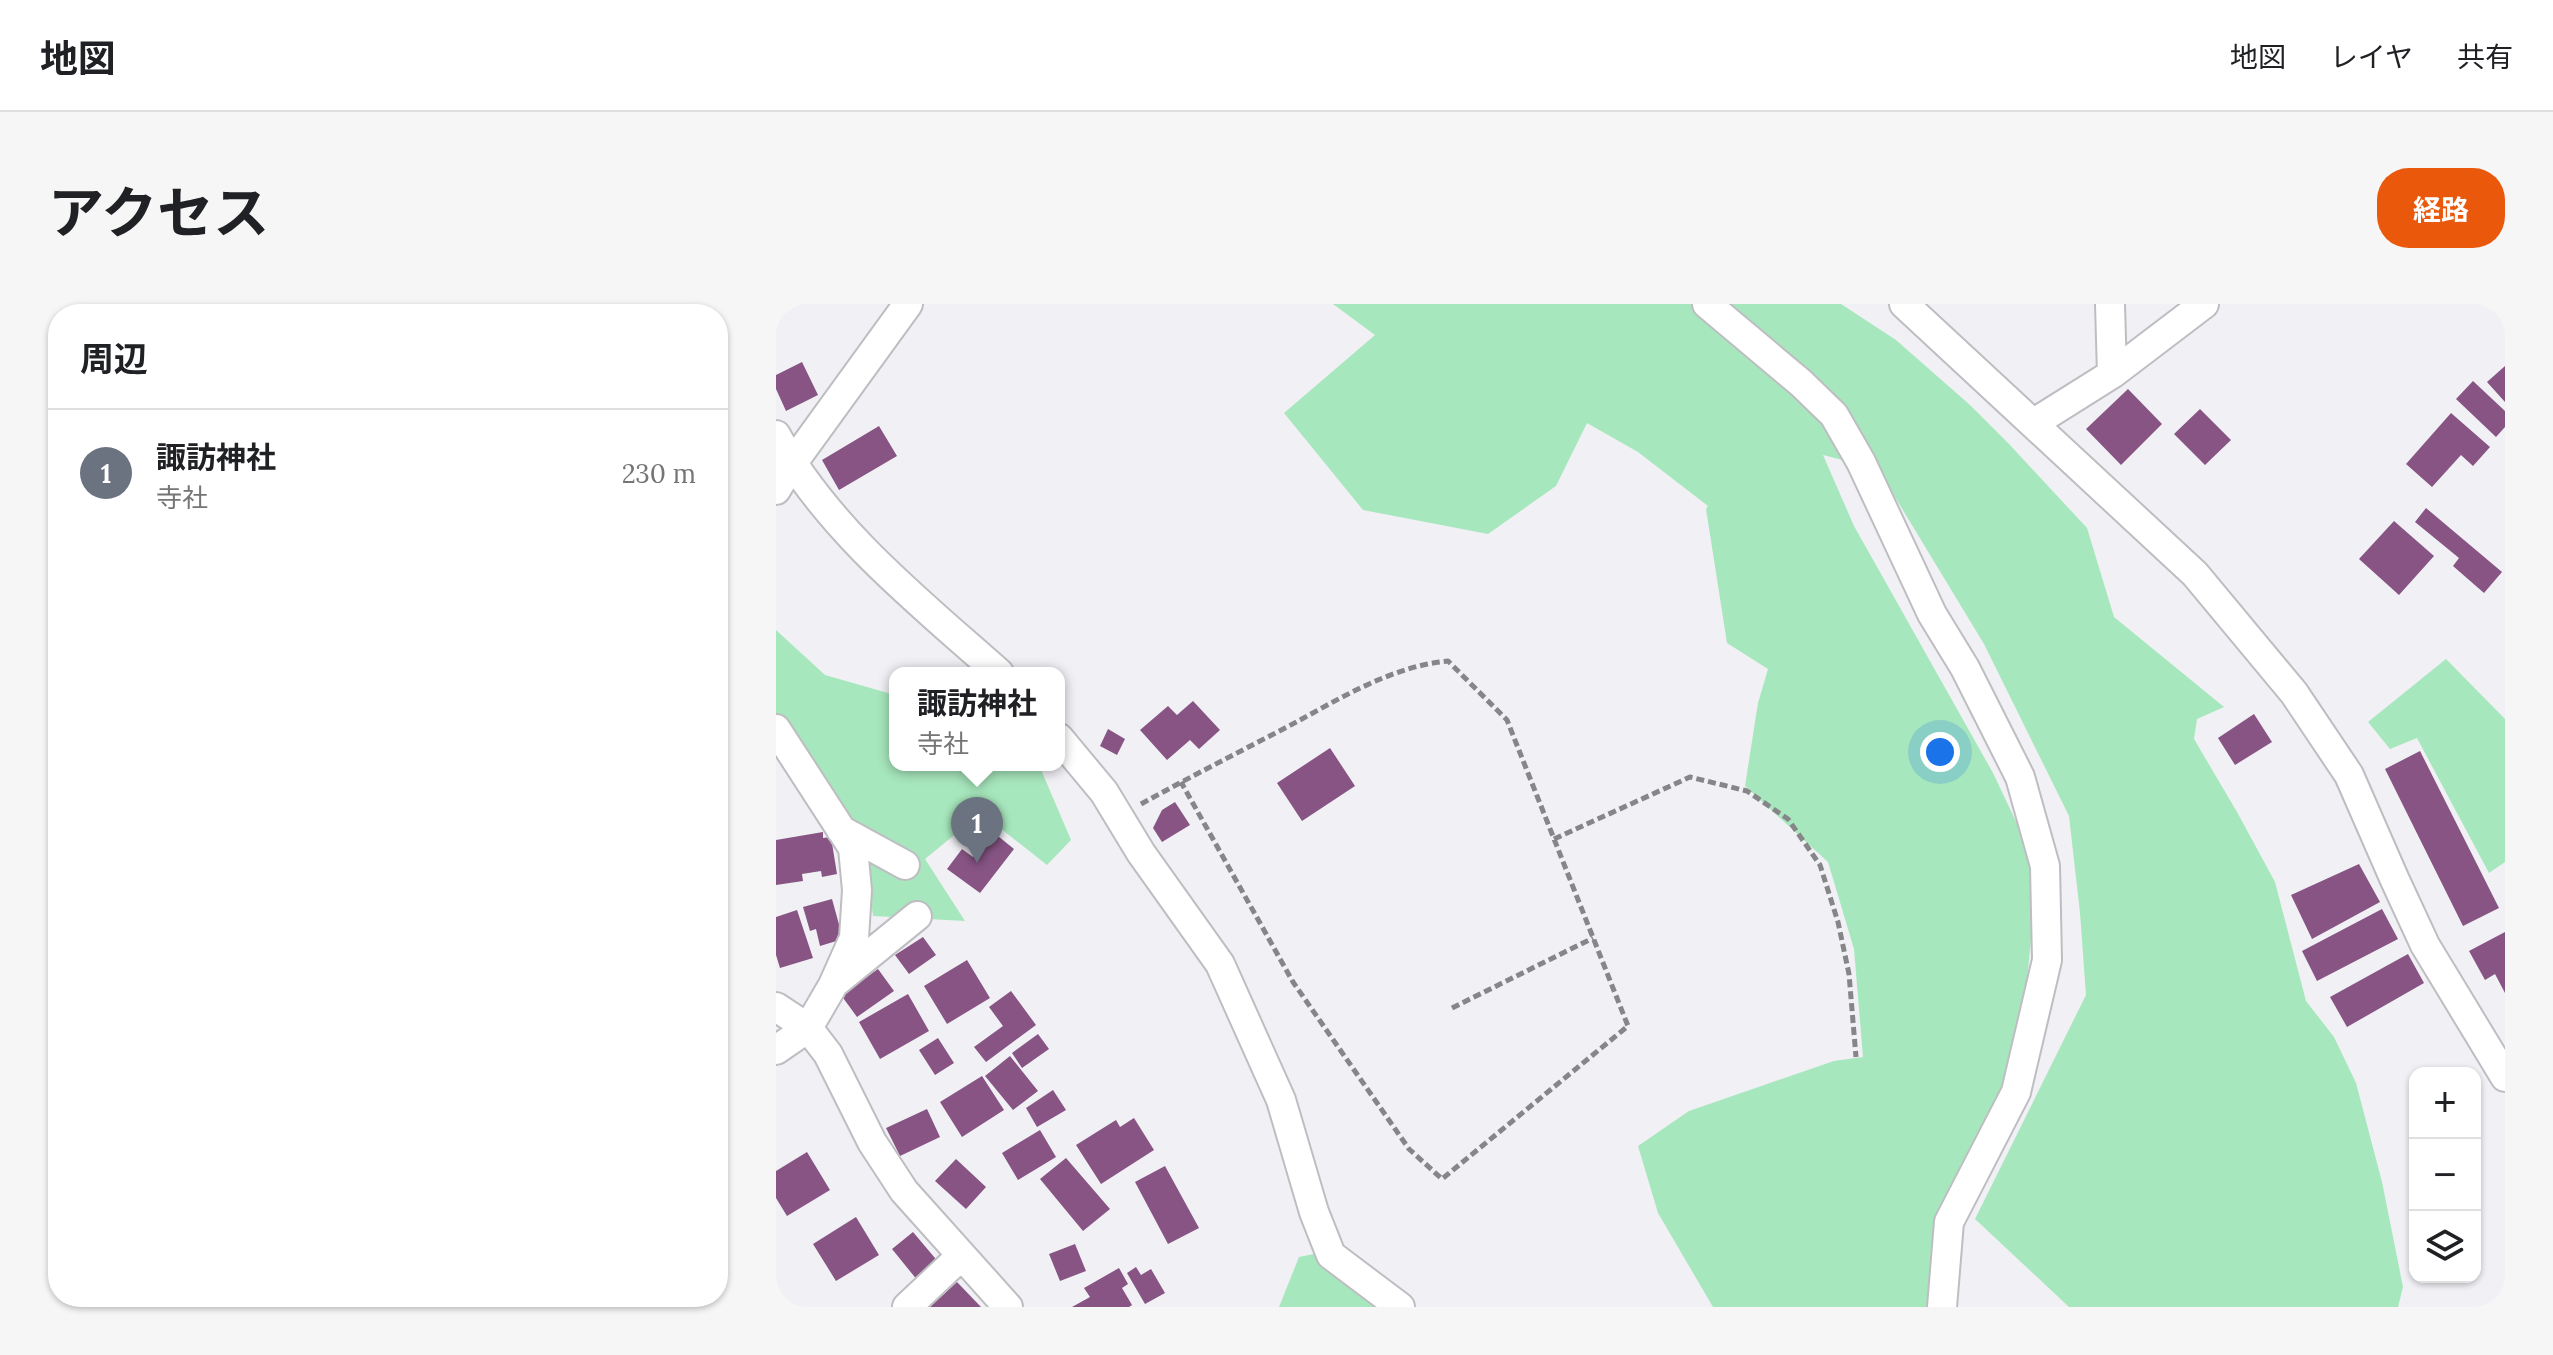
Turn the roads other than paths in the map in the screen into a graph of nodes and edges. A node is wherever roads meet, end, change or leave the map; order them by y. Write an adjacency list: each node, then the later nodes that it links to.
1 (908, 304): 9 (street)
2 (1707, 304): 26 (street)
3 (1904, 304): 7 (street)
4 (2110, 304): 6 (street)
5 (2204, 304): 6 (street)
6 (2112, 374): 7 (street)
7 (2034, 423): 21 (street)
8 (776, 435): 9 (street)
9 (792, 464): 10 (street); 11 (street)
10 (776, 490)
11 (992, 667)
12 (776, 729): 14 (street)
13 (1065, 745): 25 (street)
14 (841, 830): 15 (street); 17 (street)
15 (905, 865)
16 (917, 916): 17 (street)
17 (833, 985): 19 (street)
18 (776, 1007): 19 (street)
19 (808, 1028): 20 (street); 22 (street)
20 (776, 1050)
21 (2505, 1077)
22 (961, 1256): 23 (street); 24 (street)
23 (907, 1307)
24 (1008, 1307)
25 (1400, 1307)
26 (1942, 1307)

